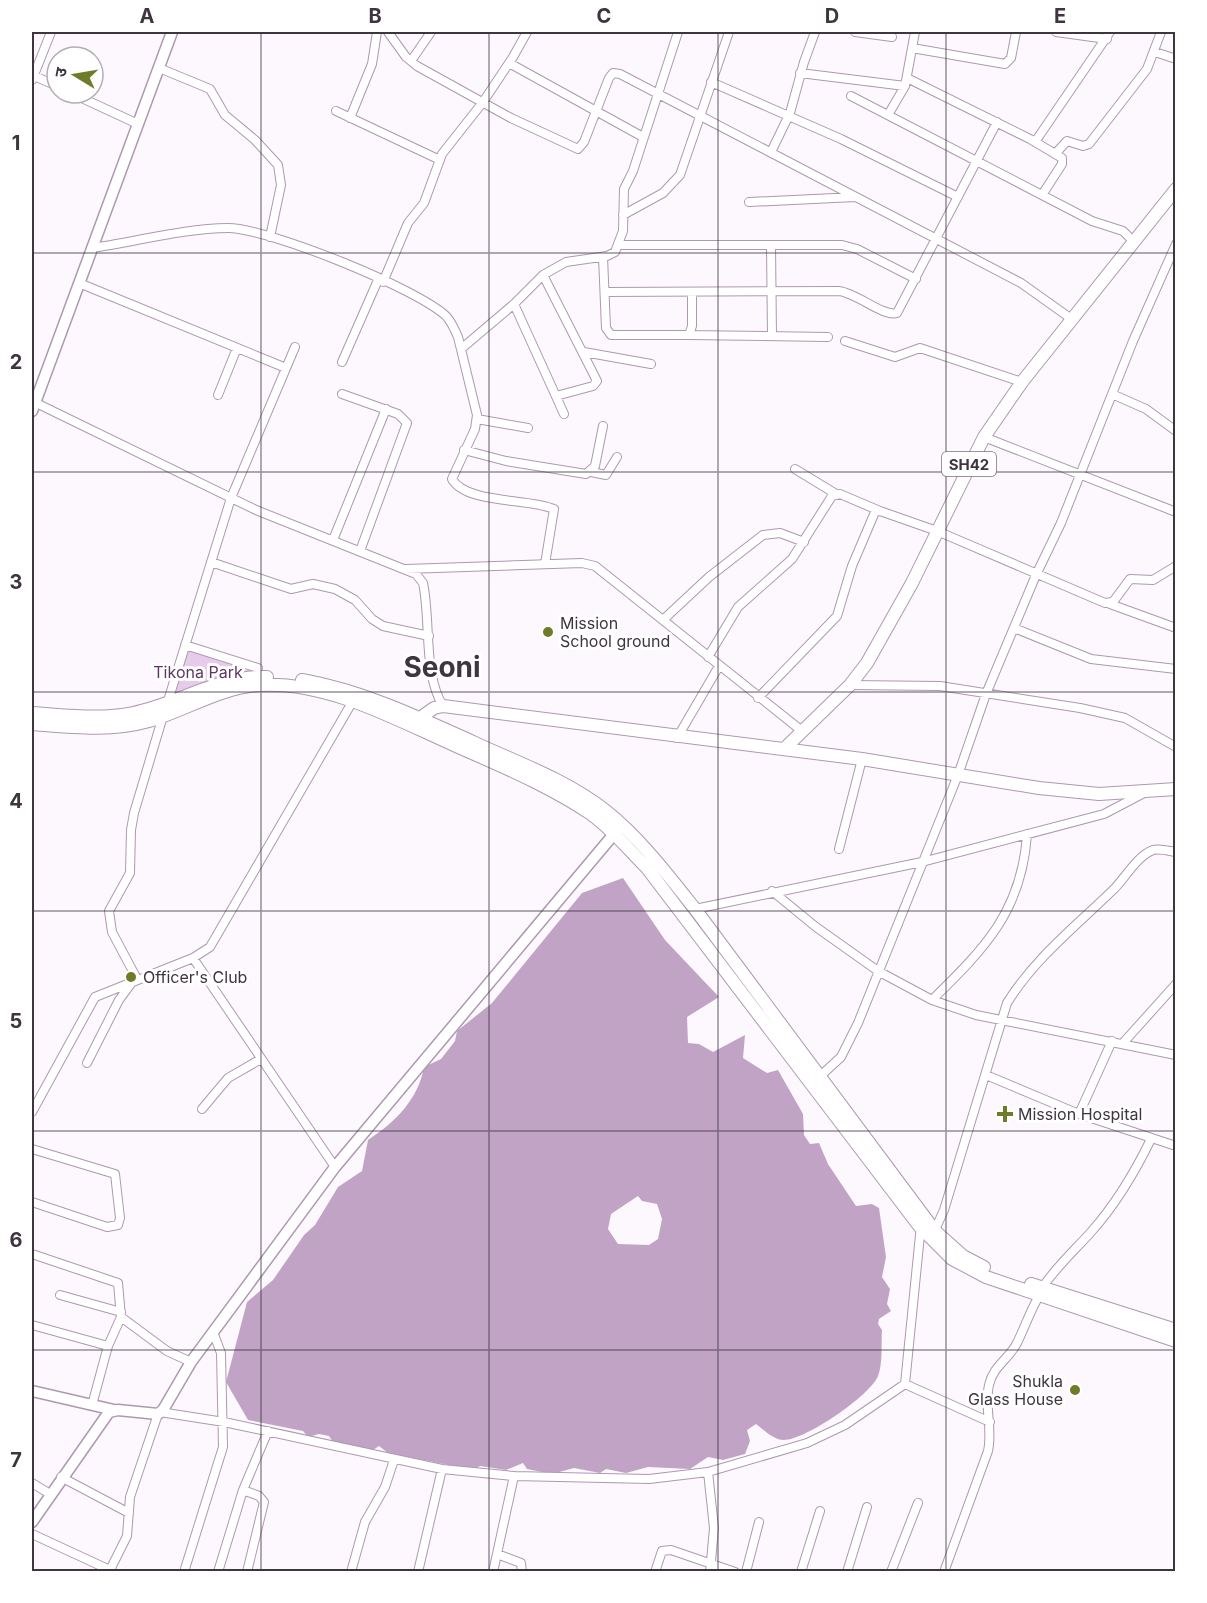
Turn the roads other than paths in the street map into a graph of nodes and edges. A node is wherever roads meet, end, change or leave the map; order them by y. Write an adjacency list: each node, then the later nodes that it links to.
1 (51, 32): 25 (street)
2 (172, 32): 23 (main road)
3 (376, 32): 37 (street)
4 (388, 32): 21 (street)
5 (431, 32): 21 (street)
6 (527, 32): 22 (street)
7 (678, 32): 28 (street)
8 (729, 32): 26 (street)
9 (813, 32): 24 (street)
10 (855, 32): 17 (street)
11 (915, 32): 18 (street)
12 (1016, 32): 18 (street)
13 (1056, 32): 15 (street)
14 (1161, 32): 19 (street)
15 (1071, 33): 16 (street)
16 (1108, 35): 41 (street)
17 (892, 36)
18 (912, 48): 27 (street)
19 (1155, 52): 20 (street); 43 (street)
20 (1176, 59)
21 (411, 62): 30 (street)
22 (509, 63): 30 (street); 33 (street)
23 (159, 68): 39 (main road); 52 (street)
24 (800, 73): 27 (street); 36 (street)
25 (32, 77)
26 (711, 82): 34 (street); 36 (street)
27 (906, 82): 35 (street); 38 (street)
28 (658, 93): 33 (street); 34 (street); 40 (street)
29 (851, 96): 35 (street)
30 (483, 102): 33 (street); 44 (street)
31 (98, 105): 39 (street)
32 (336, 111): 37 (street)
33 (595, 111): 40 (street)
34 (699, 114): 42 (street); 51 (street)
35 (888, 115): 45 (street)
36 (789, 116): 42 (street); 49 (street)
37 (350, 118): 44 (street)
38 (997, 122): 41 (street); 45 (street)
39 (138, 124): 58 (main road)
40 (643, 137): 51 (street)
41 (1035, 142): 43 (street)
42 (771, 152): 48 (street)
43 (1055, 154): 47 (street)
44 (440, 159): 62 (street)
45 (977, 161): 47 (street); 49 (street)
46 (1176, 189): 54 (main road, SH42)
47 (1042, 195): 54 (street)
48 (856, 197): 50 (street); 53 (street)
49 (958, 197): 53 (street)
50 (749, 202)
51 (623, 215): 56 (street)
52 (270, 237): 58 (street); 62 (street)
53 (937, 239): 61 (street); 68 (street)
54 (1134, 242): 68 (main road, SH42)
55 (1176, 244): 82 (street)
56 (619, 245): 57 (street); 59 (street)
57 (771, 246): 61 (street); 64 (street)
58 (92, 248): 63 (main road)
59 (603, 257): 60 (street); 65 (street)
60 (543, 275): 67 (street); 76 (street)
61 (916, 279): 64 (street)
62 (381, 281): 75 (street); 77 (street)
63 (79, 283): 74 (street); 85 (main road)
64 (773, 291): 66 (street); 70 (street)
65 (604, 292): 66 (street); 69 (street)
66 (692, 292): 69 (street)
67 (514, 304): 75 (street); 84 (street)
68 (1073, 320): 80 (main road, SH42)
69 (690, 335): 70 (street)
70 (772, 336): 71 (street)
71 (828, 337)
72 (845, 341): 80 (street)
73 (294, 347): 79 (street)
74 (237, 348): 79 (street); 83 (street)
75 (461, 349): 88 (street)
76 (584, 352): 78 (street); 84 (street)
77 (342, 362)
78 (651, 364)
79 (286, 368): 99 (street)
80 (1022, 381): 92 (main road, SH42)
81 (342, 394): 86 (street)
82 (1112, 394): 91 (street); 97 (street)
83 (218, 395)
84 (556, 396): 87 (street)
85 (33, 405): 99 (street)
86 (386, 409): 103 (street); 105 (street)
87 (564, 414)
88 (477, 419): 90 (street); 93 (street)
89 (603, 426): 96 (street)
90 (528, 428)
91 (1176, 431)
92 (984, 437): 97 (street); 102 (main road, SH42)
93 (464, 450): 96 (street); 107 (street)
94 (617, 457): 96 (street)
95 (795, 469): 98 (street)
96 (591, 472)
97 (1080, 476): 101 (street); 110 (street)
98 (836, 494): 100 (street); 104 (street)
99 (231, 498): 103 (street); 106 (street)
100 (880, 511): 102 (street); 123 (street)
101 (1176, 512)
102 (937, 531): 110 (street); 121 (main road, SH42)
103 (333, 540): 105 (street)
104 (804, 542): 112 (street); 117 (street)
105 (360, 551): 109 (street)
106 (211, 562): 115 (street); 116 (street)
107 (545, 564): 109 (street); 112 (street)
108 (1176, 566): 111 (street)
109 (404, 569): 115 (street)
110 (1036, 575): 111 (street); 113 (street)
111 (1110, 604): 114 (street)
112 (664, 619): 117 (street)
113 (1014, 628): 120 (street); 122 (street)
114 (1176, 628)
115 (429, 636): 125 (street)
116 (185, 645): 119 (street); 126 (street)
117 (708, 657): 118 (street)
118 (719, 666): 123 (street); 131 (street)
119 (258, 668)
120 (1176, 669)
121 (850, 685): 122 (street); 130 (main road, SH42)
122 (986, 694): 132 (street); 135 (street)
123 (758, 698): 130 (street)
124 (355, 699): 126 (main road); 128 (main road); 145 (street)
125 (443, 706): 128 (main road); 131 (main road)
126 (165, 710): 127 (main road); 129 (main road); 147 (street)
127 (32, 713)
128 (416, 722): 138 (main road)
129 (32, 724)
130 (802, 731): 133 (main road, SH42)
131 (677, 738): 133 (main road)
132 (1176, 747)
133 (784, 749): 134 (main road)
134 (862, 759): 135 (main road); 140 (street)
135 (958, 776): 137 (main road); 142 (street)
136 (1176, 789): 137 (main road)
137 (1144, 793): 139 (street)
138 (618, 830): 144 (main road); 157 (main road); 164 (main road)
139 (1027, 834): 142 (street); 149 (street)
140 (839, 849)
141 (1176, 852): 150 (street)
142 (922, 862): 143 (street); 146 (street)
143 (772, 891): 144 (street); 146 (street)
144 (695, 909): 157 (main road)
145 (193, 958): 147 (street); 154 (street)
146 (878, 971): 149 (street); 157 (street)
147 (135, 980): 155 (street); 159 (street)
148 (1176, 984): 152 (street)
149 (932, 1000): 150 (street)
150 (1000, 1019): 151 (street); 156 (street)
151 (1112, 1041): 152 (street); 160 (street)
152 (1123, 1043): 153 (street)
153 (1176, 1055)
154 (261, 1059): 158 (street); 164 (street)
155 (87, 1063)
156 (986, 1075): 160 (street); 167 (street)
157 (815, 1080): 166 (main road)
158 (202, 1109)
159 (32, 1112)
160 (1079, 1114): 161 (street)
161 (1151, 1139): 162 (street); 169 (street)
162 (1176, 1146)
163 (32, 1149): 165 (street)
164 (335, 1167): 174 (main road)
165 (32, 1202)
166 (923, 1223): 167 (main road); 178 (street)
167 (932, 1234): 169 (main road)
168 (32, 1254): 171 (street)
169 (1040, 1292): 173 (main road); 175 (main road); 184 (street)
170 (60, 1295): 171 (street)
171 (121, 1314): 176 (street); 177 (street)
172 (32, 1324): 176 (street)
173 (1176, 1330)
174 (213, 1332): 177 (main road); 183 (street)
175 (1176, 1341)
176 (108, 1346): 180 (street)
177 (191, 1362): 182 (main road)
178 (905, 1384): 184 (street); 188 (street)
179 (32, 1390): 180 (main road)
180 (92, 1405): 181 (main road)
181 (114, 1410): 182 (main road); 190 (main road)
182 (159, 1413): 183 (street); 197 (street)
183 (224, 1422): 185 (street); 204 (street)
184 (990, 1422): 217 (street)
185 (268, 1431): 186 (street); 192 (street)
186 (394, 1460): 187 (street); 207 (street)
187 (442, 1469): 189 (street); 208 (street)
188 (708, 1472): 189 (street); 202 (street)
189 (514, 1476): 201 (street)
190 (61, 1477): 193 (main road); 197 (street)
191 (32, 1483): 193 (street)
192 (243, 1490): 205 (street); 206 (street)
193 (50, 1494): 198 (main road)
194 (918, 1503): 216 (street)
195 (867, 1507): 215 (street)
196 (820, 1511): 214 (street)
197 (129, 1513): 203 (street)
198 (32, 1522)
199 (759, 1522): 213 (street)
200 (32, 1534): 203 (street)
201 (497, 1554): 209 (street); 210 (street)
202 (711, 1568): 211 (street); 212 (street)
203 (111, 1571)
204 (184, 1572)
205 (218, 1572)
206 (246, 1572)
207 (351, 1572)
208 (418, 1572)
209 (493, 1572)
210 (522, 1572)
211 (655, 1572)
212 (735, 1572)
213 (746, 1572)
214 (801, 1572)
215 (847, 1572)
216 (891, 1572)
217 (944, 1572)

